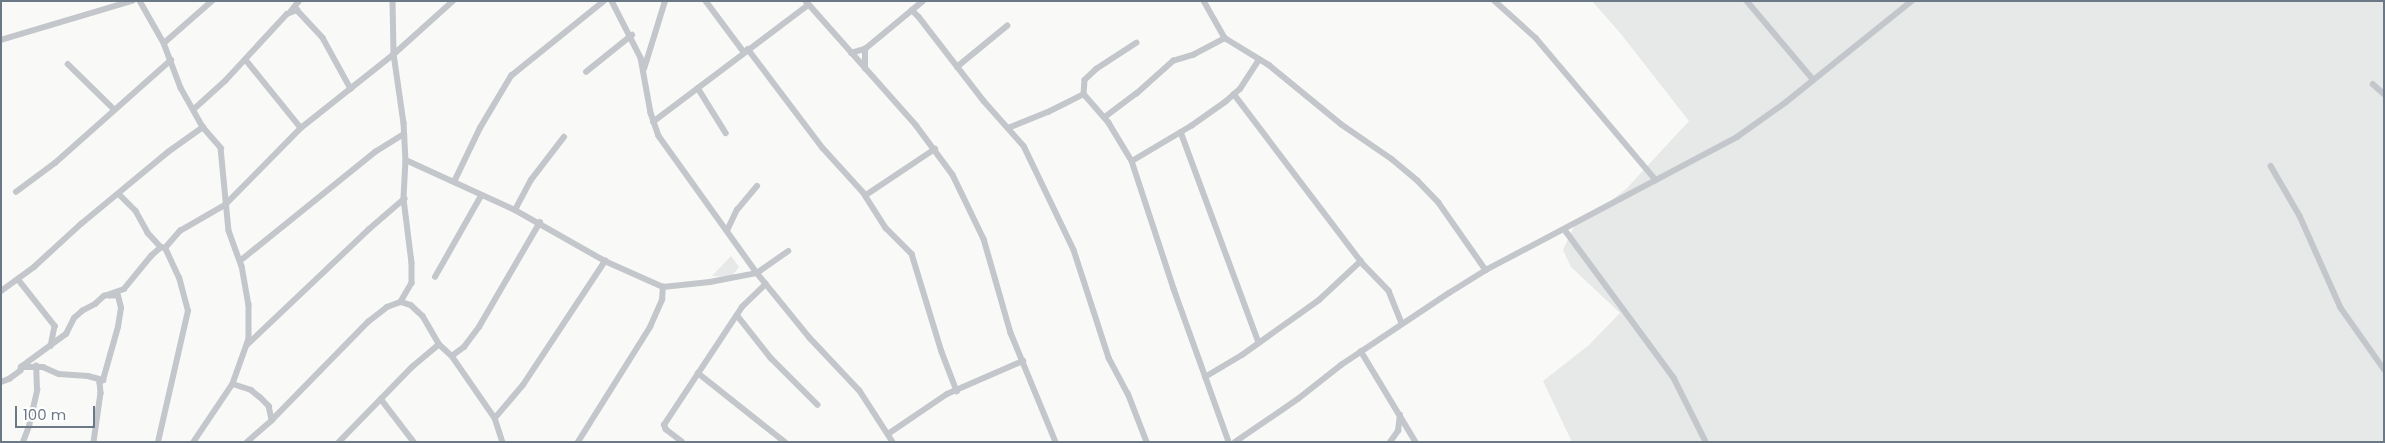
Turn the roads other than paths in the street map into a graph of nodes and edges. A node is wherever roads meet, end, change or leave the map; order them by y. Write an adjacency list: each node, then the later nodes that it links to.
1 (132, 1): 22 (street)
2 (140, 1): 23 (street)
3 (212, 1): 23 (street)
4 (299, 1): 18 (street)
5 (392, 1): 29 (street)
6 (453, 1): 29 (street)
7 (604, 1): 62 (street)
8 (612, 1): 20 (street)
9 (665, 1): 26 (street)
10 (706, 1): 27 (street)
11 (923, 1): 17 (street)
12 (1204, 1): 21 (street)
13 (1495, 1): 61 (street)
14 (1748, 1): 39 (street)
15 (1912, 1): 39 (street)
16 (807, 3): 27 (street); 28 (street)
17 (912, 10): 25 (street); 35 (street)
18 (288, 14): 32 (street); 42 (street)
19 (1007, 26): 35 (street)
20 (632, 35): 30 (street); 38 (street)
21 (1225, 38): 33 (street); 48 (street)
22 (1, 40)
23 (164, 43): 31 (street)
24 (1137, 43): 43 (street)
25 (865, 49): 28 (street); 36 (street)
26 (650, 50): 30 (street); 37 (street)
27 (746, 50): 41 (street); 66 (street)
28 (850, 53): 36 (street)
29 (394, 54): 42 (street); 55 (street)
30 (641, 58): 37 (street)
31 (170, 60): 46 (street); 47 (street)
32 (246, 60): 47 (street); 51 (street)
33 (1259, 60): 44 (street); 79 (street)
34 (68, 64): 46 (street)
35 (957, 67): 52 (street)
36 (865, 70): 57 (street)
37 (644, 71): 49 (street)
38 (586, 72)
39 (1814, 79): 61 (street)
40 (2373, 84): 45 (street)
41 (698, 88): 49 (street); 54 (street)
42 (351, 89): 51 (street)
43 (1084, 94): 48 (street); 52 (street)
44 (1234, 94): 53 (street); 78 (street)
45 (2384, 94)
46 (114, 109): 64 (street)
47 (194, 109): 50 (street)
48 (1105, 117): 59 (street)
49 (653, 122): 73 (street)
50 (204, 127): 65 (street); 69 (street)
51 (300, 128): 69 (street)
52 (1008, 128): 127 (street)
53 (1181, 132): 59 (street); 92 (street)
54 (726, 133)
55 (404, 134): 58 (street); 76 (street)
56 (564, 137): 70 (street)
57 (934, 149): 66 (street); 98 (street)
58 (406, 160): 62 (street); 68 (street)
59 (1132, 161): 103 (street)
60 (2271, 166): 101 (street)
61 (1656, 180): 72 (street)
62 (454, 182): 67 (street)
63 (757, 186): 73 (street)
64 (16, 192)
65 (119, 194): 74 (street); 82 (street)
66 (866, 195): 107 (street)
67 (481, 196): 70 (street); 81 (street)
68 (404, 199): 89 (street); 94 (street)
69 (225, 204): 74 (street); 76 (street)
70 (515, 210): 71 (street)
71 (540, 222): 77 (street); 97 (street)
72 (1565, 230): 79 (street); 132 (street)
73 (727, 231): 80 (street)
74 (163, 248): 85 (street); 116 (street)
75 (788, 251): 80 (street)
76 (240, 261): 94 (street)
77 (605, 261): 84 (street); 111 (street)
78 (1361, 261): 91 (street); 92 (street)
79 (1486, 270): 91 (street)
80 (756, 273): 83 (street); 84 (street)
81 (434, 278)
82 (18, 279): 86 (street); 95 (street)
83 (766, 284): 90 (street); 113 (street)
84 (663, 287): 122 (street)
85 (124, 289): 87 (street); 88 (street)
86 (1, 291)
87 (104, 296): 88 (street); 95 (street)
88 (118, 296): 104 (street)
89 (401, 302): 93 (street); 112 (street)
90 (737, 315): 102 (street); 109 (street)
91 (1402, 324): 96 (street)
92 (1259, 343): 103 (street)
93 (439, 344): 97 (street); 108 (street)
94 (247, 345): 106 (street)
95 (51, 346): 100 (street)
96 (1361, 351): 110 (street); 129 (street)
97 (452, 356): 111 (street)
98 (1023, 361): 107 (street); 126 (street)
99 (36, 366): 100 (street); 104 (street); 114 (street)
100 (21, 367): 105 (street)
101 (2384, 370)
102 (698, 373): 123 (street); 124 (street)
103 (1205, 377): 128 (street)
104 (103, 380): 115 (street)
105 (1, 382)
106 (233, 384): 112 (street); 117 (street)
107 (957, 391): 113 (street)
108 (381, 400): 119 (street); 120 (street)
109 (818, 405)
110 (1400, 415): 130 (street); 131 (street)
111 (495, 418): 121 (street)
112 (272, 420): 118 (street)
113 (888, 434): 125 (street)
114 (23, 442)
115 (94, 442)
116 (158, 442)
117 (194, 442)
118 (247, 442)
119 (338, 442)
120 (414, 442)
121 (503, 442)
122 (578, 442)
123 (682, 442)
124 (784, 442)
125 (893, 442)
126 (1056, 442)
127 (1147, 442)
128 (1228, 442)
129 (1235, 442)
130 (1390, 442)
131 (1416, 442)
132 (1706, 442)

